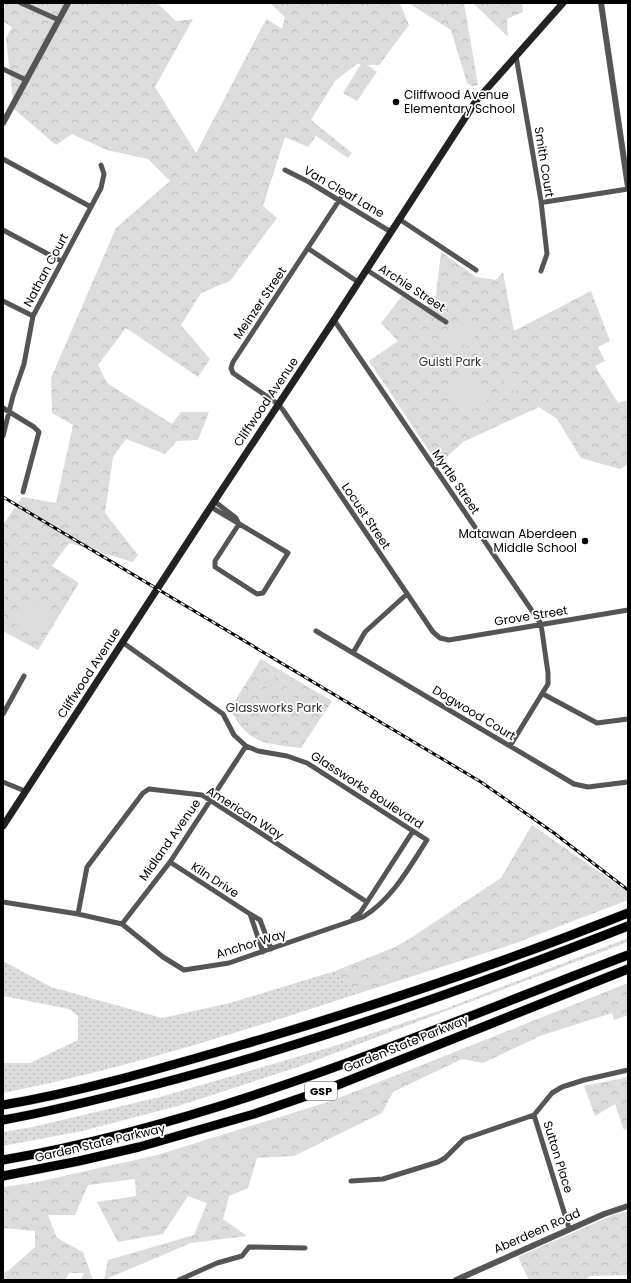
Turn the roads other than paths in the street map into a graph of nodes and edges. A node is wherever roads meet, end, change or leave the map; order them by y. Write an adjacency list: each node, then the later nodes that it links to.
1 (22, 3): 5 (street)
2 (68, 3): 5 (street)
3 (564, 3): 6 (main road, Cliffwood Avenue)
4 (601, 3): 13 (street)
5 (58, 20): 8 (street)
6 (516, 56): 17 (main road, Cliffwood Avenue); 24 (street, Smith Court)
7 (3, 69): 8 (street)
8 (26, 80): 9 (street)
9 (3, 123)
10 (3, 159): 16 (street)
11 (101, 165): 16 (street, Nathan Court)
12 (285, 170): 14 (street, Van Cleaf Lane)
13 (628, 188): 15 (street)
14 (340, 199): 19 (street, Van Cleaf Lane); 20 (street, Meinzer Street)
15 (545, 202)
16 (91, 207): 21 (street, Nathan Court)
17 (399, 219): 19 (main road, Cliffwood Avenue); 23 (street)
18 (3, 230): 21 (street)
19 (391, 232): 22 (main road, Cliffwood Avenue)
20 (309, 249): 25 (street); 30 (street, Meinzer Street)
21 (61, 261): 27 (street, Nathan Court)
22 (367, 270): 25 (main road, Cliffwood Avenue); 29 (street, Archie Street)
23 (476, 270)
24 (541, 271)
25 (358, 282): 28 (main road, Cliffwood Avenue)
26 (3, 301): 27 (street)
27 (33, 316): 32 (street, Nathan Court)
28 (334, 320): 30 (main road, Cliffwood Avenue); 39 (street, Myrtle Street)
29 (446, 322)
30 (278, 404): 35 (main road, Cliffwood Avenue); 37 (street, Locust Street)
31 (3, 408): 32 (street)
32 (9, 412): 33 (street, Nathan Court); 34 (street)
33 (3, 436)
34 (23, 492)
35 (212, 504): 36 (street); 42 (main road, Cliffwood Avenue)
36 (239, 524): 36 (street)
37 (407, 594): 41 (street, Locust Street); 43 (street)
38 (628, 610): 39 (street, Grove Street)
39 (541, 624): 41 (street, Grove Street); 45 (street, Myrtle Street)
40 (316, 631): 43 (street, Dogwood Court)
41 (438, 637)
42 (122, 642): 48 (street, Glassworks Boulevard); 52 (main road, Cliffwood Avenue)
43 (353, 653): 49 (street, Dogwood Court)
44 (24, 676): 46 (street)
45 (543, 694): 47 (street); 49 (street, Myrtle Street)
46 (3, 714)
47 (628, 719)
48 (246, 746): 53 (street, Midland Avenue); 55 (street, Glassworks Boulevard)
49 (510, 746): 51 (street, Dogwood Court)
50 (3, 782): 52 (street)
51 (628, 782)
52 (25, 791): 54 (main road, Cliffwood Avenue)
53 (210, 801): 57 (street, Midland Avenue); 59 (street, American Way); 61 (street, American Way)
54 (3, 826)
55 (413, 831): 56 (street, Glassworks Boulevard); 59 (street, Anchor Way)
56 (427, 840): 63 (street, Anchor Way)
57 (170, 862): 62 (street, Kiln Drive); 64 (street, Midland Avenue)
58 (3, 902): 61 (street, Anchor Way)
59 (367, 902): 63 (street, Anchor Way)
60 (628, 913): 71 (highway)
61 (78, 914): 64 (street, Anchor Way)
62 (250, 914): 66 (street, Kiln Drive); 67 (street)
63 (350, 920): 66 (street, Anchor Way)
64 (122, 924): 67 (street, Anchor Way)
65 (628, 926): 73 (highway)
66 (271, 949): 67 (street, Anchor Way)
67 (263, 952)
68 (628, 955): 74 (highway, Garden State Parkway / GSP)
69 (628, 969): 75 (highway, Garden State Parkway / GSP)
70 (628, 1070): 72 (street)
71 (3, 1105)
72 (534, 1115): 76 (street); 78 (street, Sutton Place)
73 (3, 1120)
74 (3, 1160)
75 (3, 1176)
76 (351, 1181)
77 (628, 1206): 78 (street, Aberdeen Road)
78 (569, 1228): 81 (street, Aberdeen Road)
79 (305, 1248): 80 (street)
80 (179, 1280)
81 (456, 1280)

